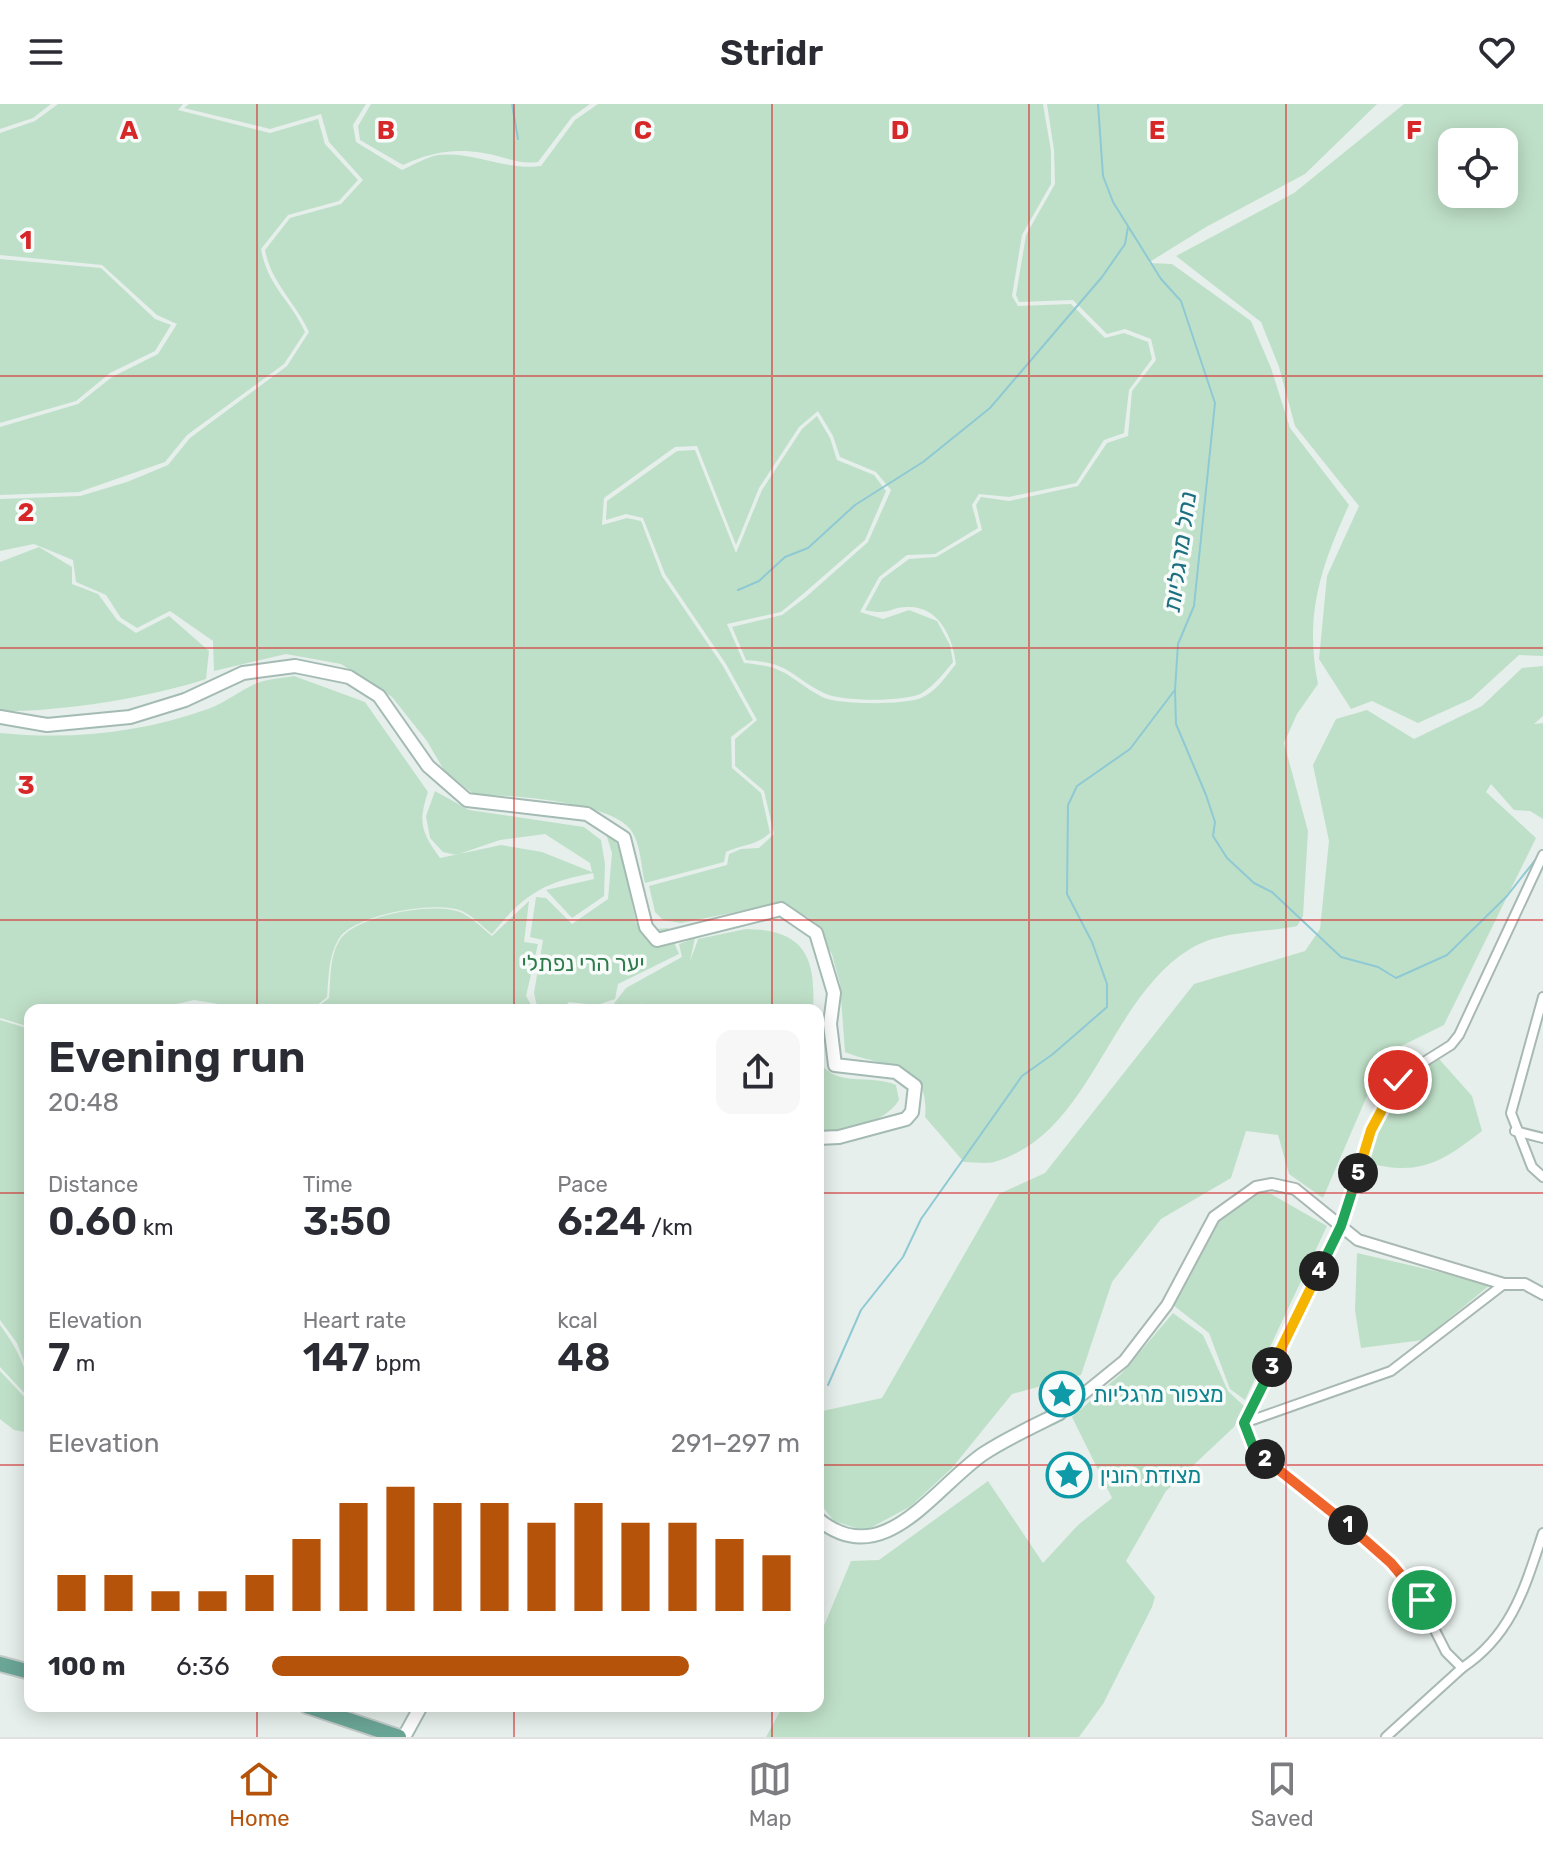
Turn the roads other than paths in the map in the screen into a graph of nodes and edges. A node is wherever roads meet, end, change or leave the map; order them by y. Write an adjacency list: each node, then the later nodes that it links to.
1 (0, 717): 5 (main road)
2 (1543, 855): 8 (street)
3 (1543, 997): 4 (street)
4 (1515, 1131): 6 (street); 7 (street)
5 (824, 1138)
6 (1543, 1138)
7 (1543, 1177)
8 (1341, 1226): 9 (street); 11 (street); 12 (street)
9 (1504, 1284): 10 (street); 12 (street)
10 (1543, 1294)
11 (1060, 1413): 13 (main road)
12 (1244, 1423): 16 (street)
13 (824, 1523)
14 (1543, 1533): 16 (street)
15 (0, 1664): 17 (main road)
16 (1462, 1668): 21 (street)
17 (24, 1670)
18 (325, 1712): 20 (main road)
19 (417, 1712): 20 (main road)
20 (402, 1737)
21 (1386, 1737)

